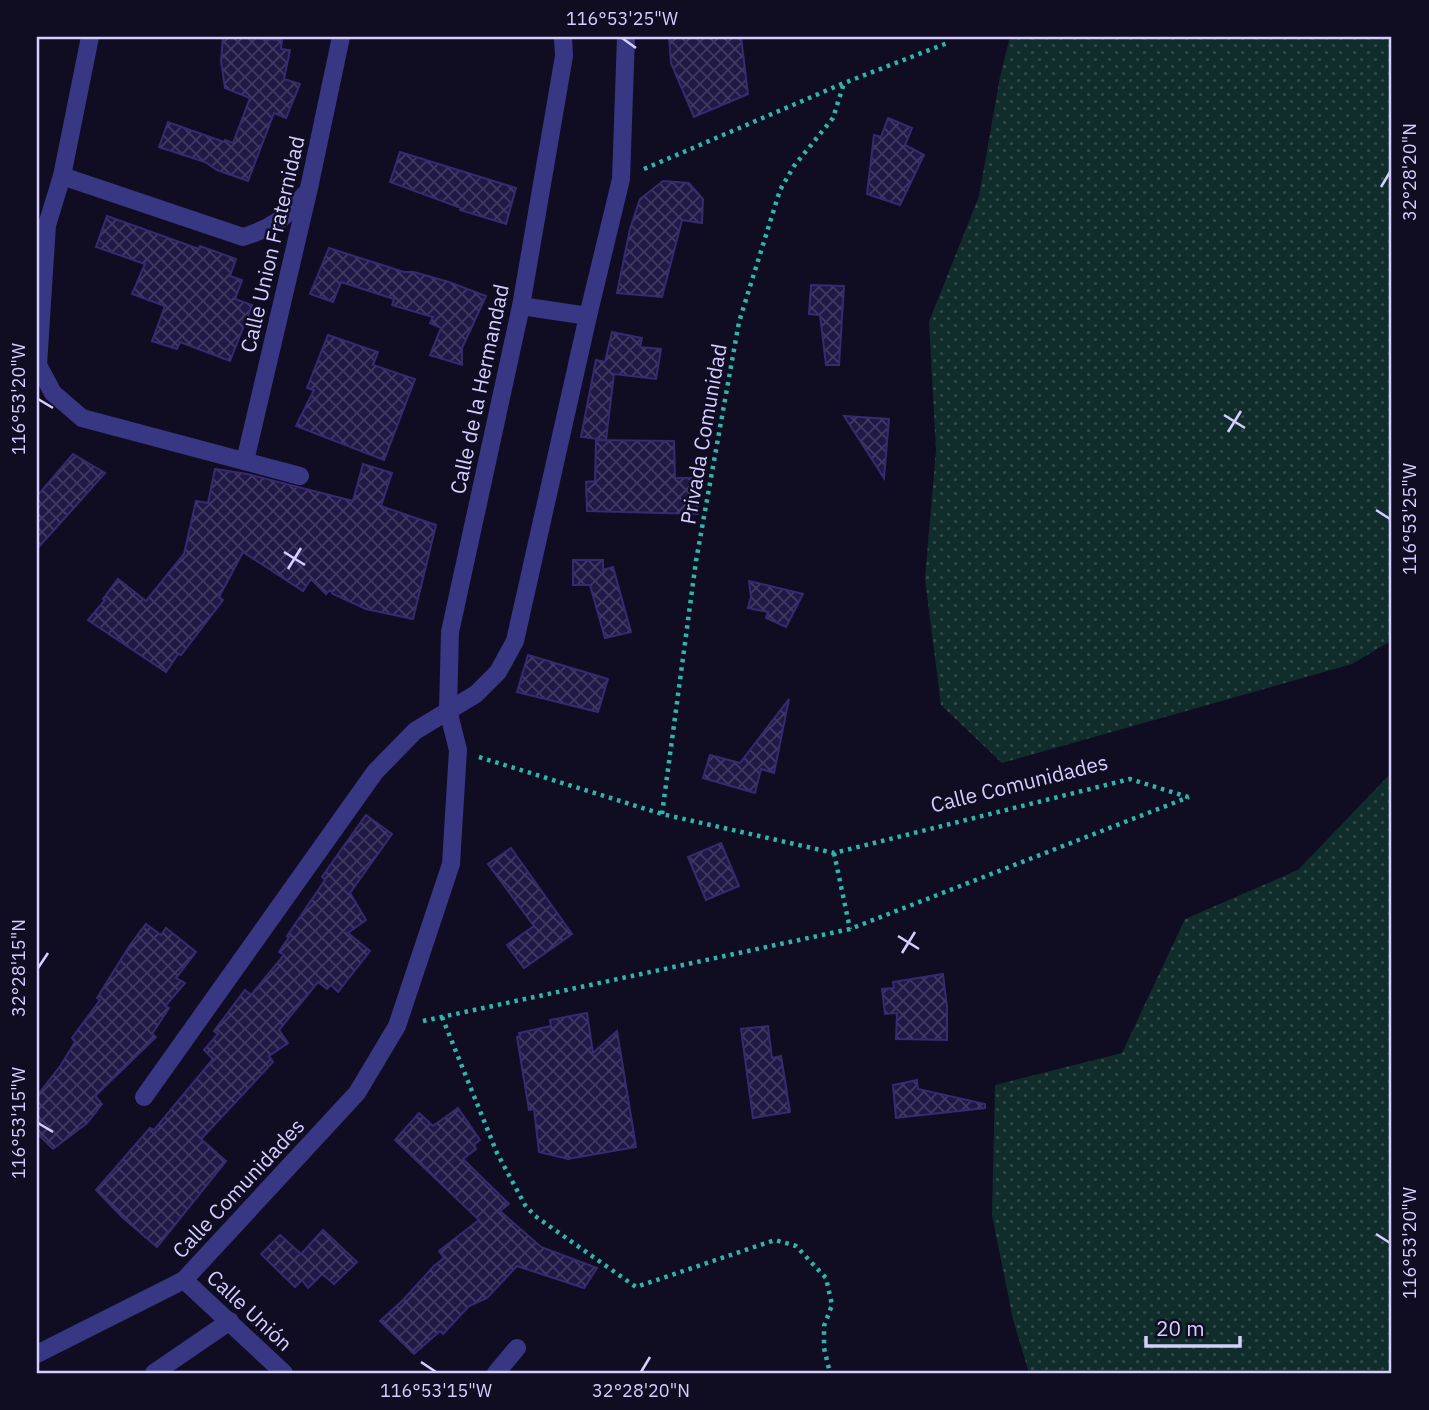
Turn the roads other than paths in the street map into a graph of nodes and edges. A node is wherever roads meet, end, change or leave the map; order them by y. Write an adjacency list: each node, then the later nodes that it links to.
1 (90, 37): 5 (street)
2 (341, 37): 6 (street, Calle Union Fraternidad)
3 (563, 37): 8 (street, Calle de la Hermandad)
4 (626, 37): 9 (street)
5 (62, 176): 6 (street); 7 (street)
6 (309, 188): 11 (street, Calle Union Fraternidad)
7 (42, 219): 10 (street)
8 (521, 306): 9 (street); 13 (street, Calle de la Hermandad)
9 (588, 316): 13 (street)
10 (38, 365): 11 (street)
11 (245, 461): 12 (street)
12 (300, 476)
13 (448, 710): 14 (street, Calle de la Hermandad); 15 (street)
14 (458, 750): 16 (street, Calle Comunidades)
15 (144, 1097)
16 (184, 1280): 17 (street, Calle Unión); 19 (street, Calle Comunidades)
17 (230, 1321): 20 (street); 21 (street, Calle Unión)
18 (517, 1348): 22 (street)
19 (37, 1354)
20 (154, 1373)
21 (284, 1373)
22 (496, 1373)

